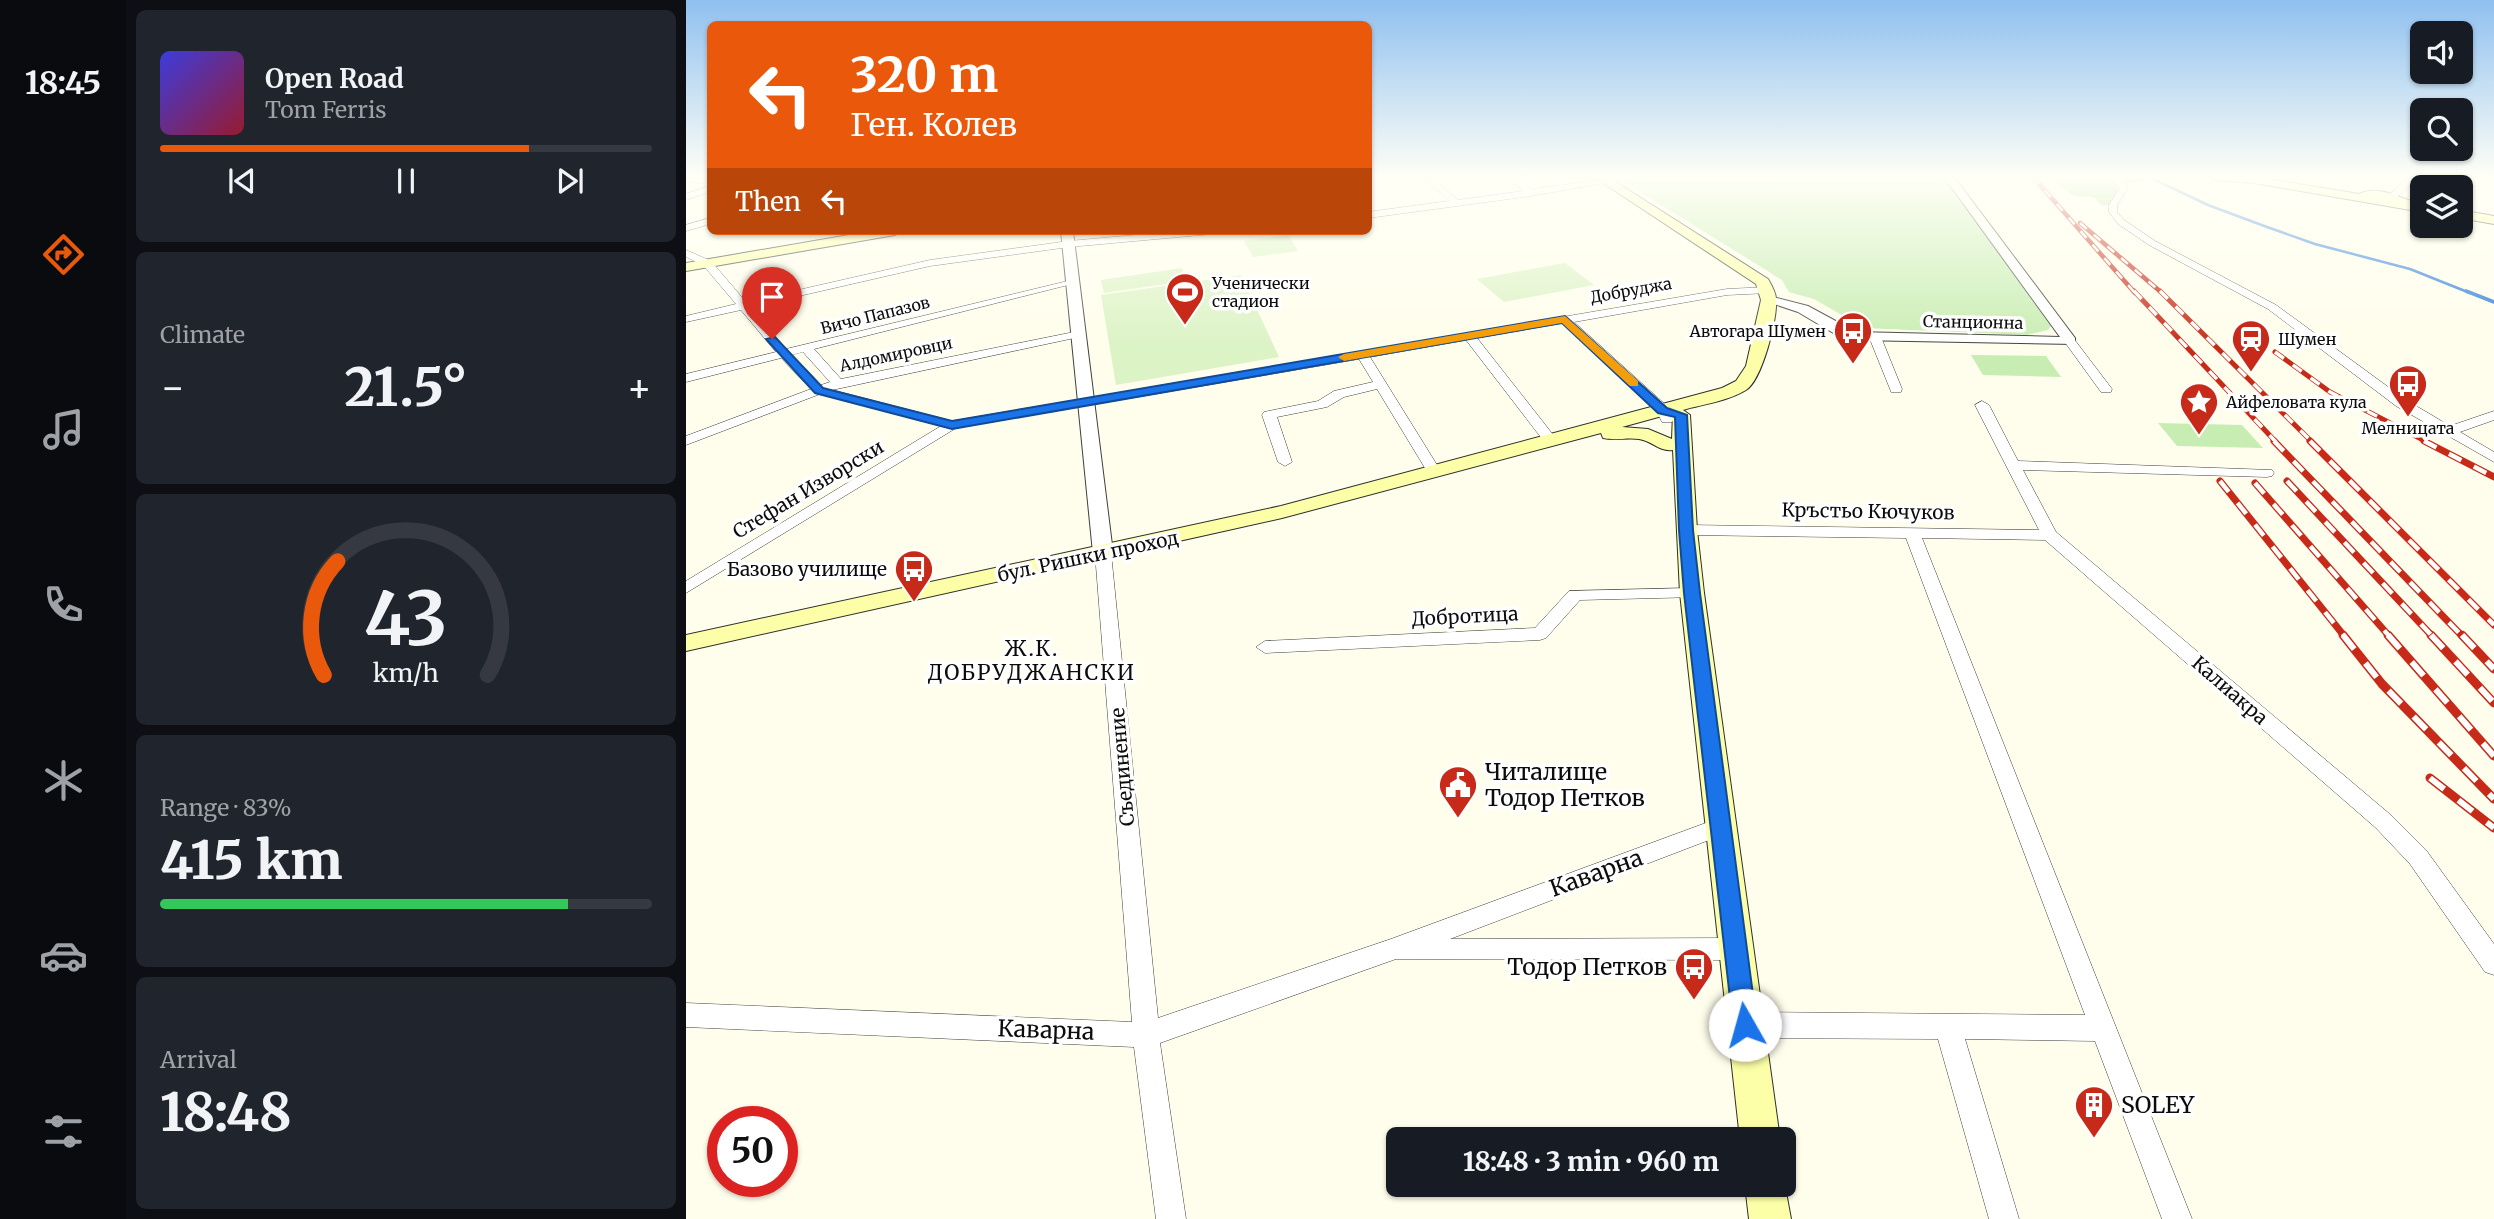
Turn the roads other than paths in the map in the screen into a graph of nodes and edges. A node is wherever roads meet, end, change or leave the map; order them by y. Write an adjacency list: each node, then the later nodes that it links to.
1 (1700, 234): 11 (main road)
2 (1992, 234): 18 (street, Станционна)
3 (2138, 234): 33 (street)
4 (857, 235): 8 (main road)
5 (1130, 235): 6 (street)
6 (1068, 238): 10 (street, Съединение); 12 (street)
7 (686, 253): 8 (street)
8 (707, 263): 9 (main road); 12 (street)
9 (686, 267)
10 (1072, 281): 15 (street, Съединение); 19 (street, Вичо Папазов)
11 (1776, 297): 14 (street, Добруджа); 17 (street, Станционна); 30 (main road)
12 (744, 306): 13 (street); 20 (street)
13 (686, 319)
14 (1565, 319): 16 (street, Добруджа); 30 (street)
15 (1079, 334): 23 (street, Алдомировци); 28 (street, Съединение)
16 (1469, 336): 21 (street, Добруджа); 36 (street)
17 (1875, 337): 18 (street, Станционна); 25 (street)
18 (2070, 341): 26 (street, Станционна)
19 (806, 348): 20 (street, Вичо Папазов); 23 (street)
20 (784, 354): 22 (street, Вичо Папазов); 27 (street)
21 (1363, 354): 24 (street); 28 (street, Добруджа)
22 (686, 378)
23 (838, 383): 27 (street, Алдомировци)
24 (1380, 384): 40 (street); 42 (street)
25 (1896, 389)
26 (2106, 389)
27 (819, 390): 32 (street); 35 (street, Алдомировци)
28 (1086, 402): 32 (street, Добруджа); 47 (street, Съединение)
29 (1982, 405): 41 (street, Калиакра)
30 (1672, 412): 34 (main road, бул. Ришки проход); 36 (main road, бул. Ришки проход); 37 (main road); 44 (main road)
31 (2494, 415): 33 (street)
32 (952, 425): 48 (street, Стефан Изворски)
33 (2449, 431): 38 (street)
34 (1599, 436): 37 (main road); 39 (main road, бул. Ришки проход)
35 (686, 441)
36 (1551, 441): 39 (main road, бул. Ришки проход)
37 (1668, 445): 44 (main road)
38 (2494, 457)
39 (1487, 459): 42 (main road, бул. Ришки проход)
40 (1286, 462)
41 (2014, 465): 43 (street); 46 (street, Калиакра)
42 (1435, 473): 47 (main road, бул. Ришки проход)
43 (2267, 473)
44 (1686, 530): 45 (street, Кръстьо Кючуков); 50 (main road)
45 (1912, 533): 46 (street, Кръстьо Кючуков); 60 (street)
46 (2049, 535): 56 (street, Калиакра)
47 (1103, 552): 51 (main road, бул. Ришки проход); 61 (street, Съединение)
48 (694, 575): 49 (street, Стефан Изворски)
49 (686, 588)
50 (1692, 593): 52 (street, Добротица); 53 (main road)
51 (686, 643)
52 (1265, 647)
53 (1722, 826): 54 (main road); 55 (street, Каварна)
54 (1736, 949): 55 (street, Каварна); 58 (main road)
55 (1391, 950): 61 (street, Каварна)
56 (2494, 964)
57 (686, 1015): 61 (street, Каварна)
58 (1745, 1025): 59 (street); 62 (main road)
59 (1948, 1027): 60 (street); 66 (street)
60 (2102, 1028): 67 (street)
61 (1146, 1035): 64 (street, Съединение)
62 (1758, 1127)
63 (1767, 1197): 65 (main road)
64 (1171, 1219)
65 (1770, 1219)
66 (2004, 1219)
67 (2177, 1219)

